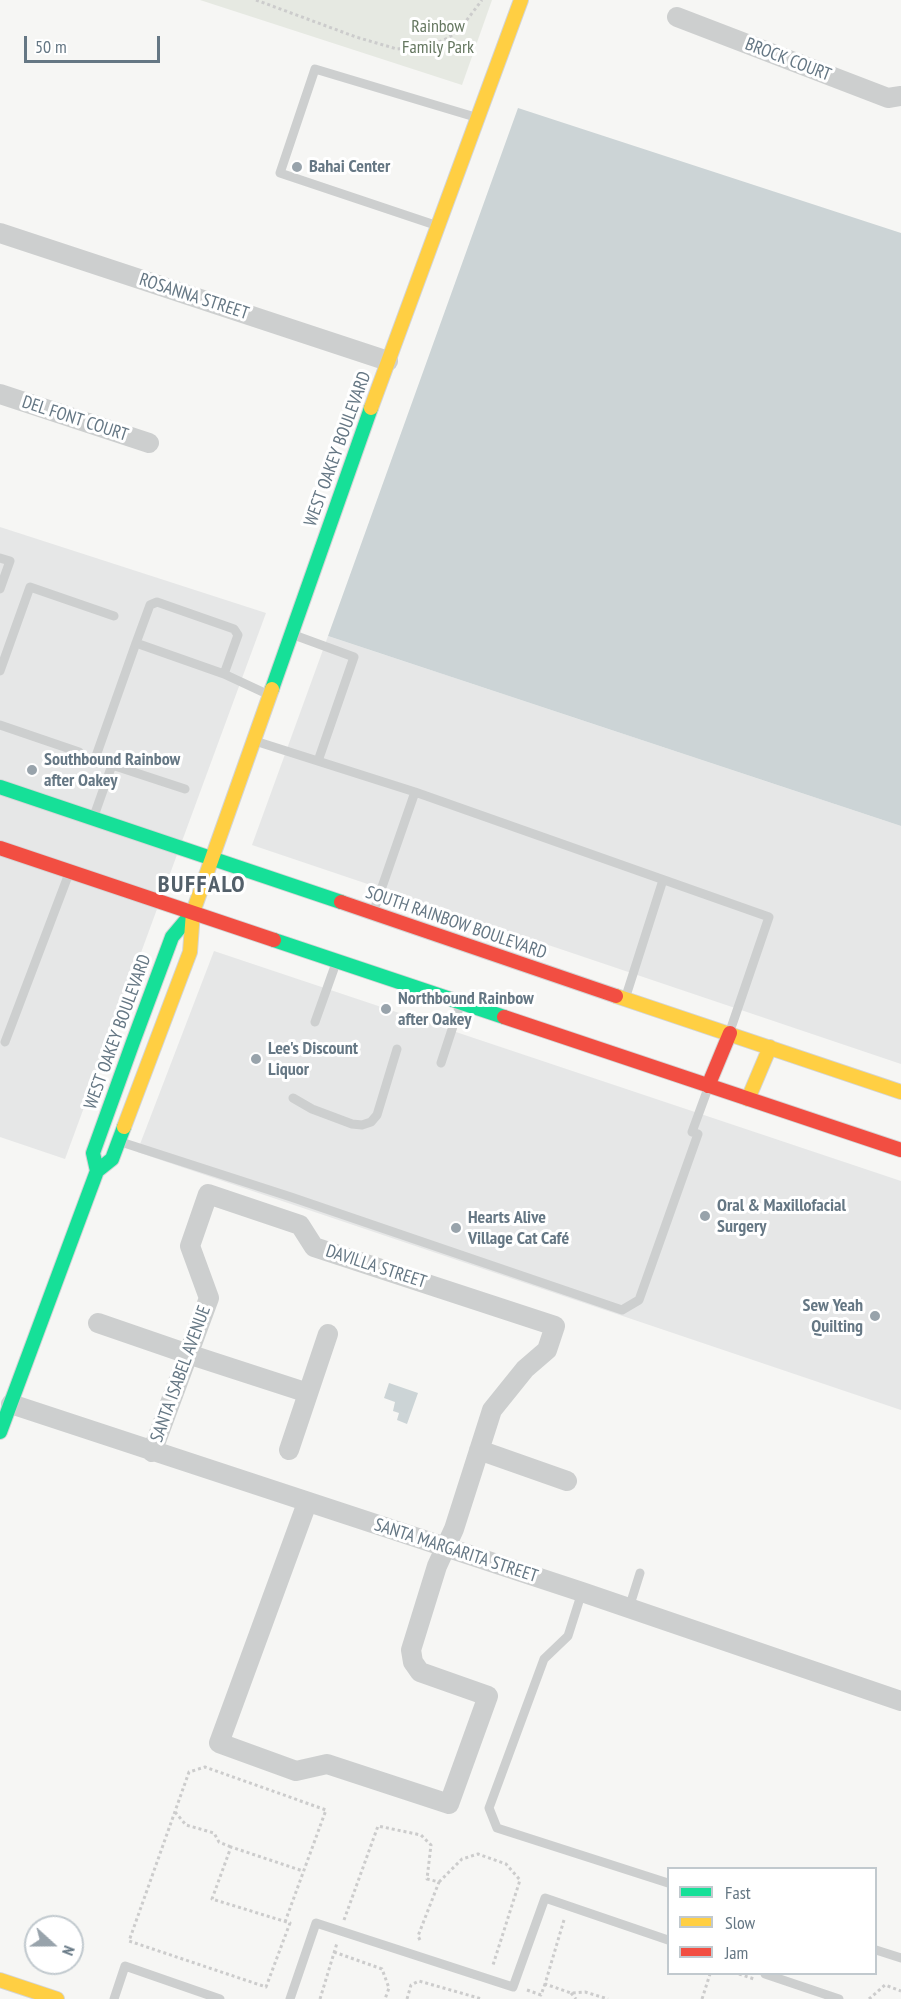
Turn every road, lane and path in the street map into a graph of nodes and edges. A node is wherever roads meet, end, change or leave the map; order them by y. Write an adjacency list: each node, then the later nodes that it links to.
1 (256, 0): 2 (path)
2 (482, 0)
3 (521, 0): 6 (main road, WEST OAKEY BOULEVARD)
4 (677, 17): 5 (street, BROCK COURT)
5 (901, 96)
6 (478, 118): 7 (main road, WEST OAKEY BOULEVARD); 7 (lane)
7 (438, 226): 9 (main road, WEST OAKEY BOULEVARD)
8 (0, 233): 9 (street, ROSANNA STREET)
9 (388, 361): 15 (main road, WEST OAKEY BOULEVARD)
10 (0, 394): 11 (street, DEL FONT COURT)
11 (149, 443)
12 (0, 558): 13 (lane)
13 (0, 588)
14 (114, 616): 17 (lane)
15 (291, 634): 19 (main road, WEST OAKEY BOULEVARD); 23 (lane)
16 (136, 643): 18 (lane); 18 (lane); 24 (lane)
17 (0, 671)
18 (224, 674): 19 (lane)
19 (269, 695): 21 (main road, WEST OAKEY BOULEVARD)
20 (0, 725): 22 (lane)
21 (253, 741): 23 (lane); 30 (main road, WEST OAKEY BOULEVARD)
22 (79, 752)
23 (318, 761): 27 (lane)
24 (112, 765): 26 (lane); 28 (lane)
25 (0, 787): 28 (main road, SOUTH RAINBOW BOULEVARD)
26 (185, 789)
27 (416, 792): 32 (lane); 34 (lane)
28 (93, 818): 30 (main road, SOUTH RAINBOW BOULEVARD)
29 (0, 848): 31 (main road)
30 (212, 858): 33 (main road, WEST OAKEY BOULEVARD); 34 (main road, SOUTH RAINBOW BOULEVARD)
31 (70, 871): 33 (main road); 40 (lane)
32 (663, 880): 36 (lane); 39 (lane)
33 (193, 912): 35 (main road); 48 (main road, WEST OAKEY BOULEVARD); 50 (main road, WEST OAKEY BOULEVARD)
34 (373, 913): 36 (main road, SOUTH RAINBOW BOULEVARD)
35 (337, 961): 37 (main road); 38 (lane)
36 (625, 998): 39 (main road, SOUTH RAINBOW BOULEVARD)
37 (460, 1003): 43 (lane); 44 (main road)
38 (315, 1022)
39 (730, 1033): 41 (main road, SOUTH RAINBOW BOULEVARD); 44 (main road)
40 (5, 1042)
41 (770, 1047): 45 (main road, SOUTH RAINBOW BOULEVARD); 47 (main road)
42 (397, 1049): 46 (lane)
43 (441, 1063)
44 (708, 1086): 47 (main road); 48 (lane)
45 (901, 1092)
46 (293, 1098)
47 (748, 1099): 49 (main road)
48 (118, 1141): 50 (main road, WEST OAKEY BOULEVARD)
49 (901, 1150)
50 (97, 1171): 56 (main road, WEST OAKEY BOULEVARD)
51 (208, 1194): 54 (street, SANTA ISABEL AVENUE); 59 (street, DAVILLA STREET)
52 (98, 1323): 54 (street)
53 (328, 1334): 55 (street)
54 (188, 1354): 55 (street); 60 (street, SANTA ISABEL AVENUE)
55 (308, 1393): 58 (street)
56 (10, 1404): 57 (main road, WEST OAKEY BOULEVARD); 60 (street, SANTA MARGARITA STREET)
57 (0, 1432)
58 (290, 1450)
59 (479, 1450): 61 (street); 63 (street)
60 (152, 1452): 62 (street, SANTA MARGARITA STREET)
61 (567, 1481)
62 (307, 1503): 63 (street, SANTA MARGARITA STREET); 63 (street)
63 (446, 1548): 65 (street, SANTA MARGARITA STREET)
64 (640, 1573): 66 (lane)
65 (582, 1592): 66 (street, SANTA MARGARITA STREET); 72 (lane)
66 (629, 1608): 67 (street, SANTA MARGARITA STREET)
67 (901, 1701)
68 (175, 1812): 69 (path); 70 (path); 74 (path)
69 (231, 1847): 70 (path); 74 (path)
70 (303, 1871): 74 (path)
71 (439, 1882): 75 (path); 77 (path); 81 (path)
72 (667, 1882)
73 (566, 1916): 85 (path)
74 (285, 1922)
75 (340, 1931): 79 (path); 86 (lane); 92 (lane)
76 (667, 1939): 86 (lane)
77 (431, 1945)
78 (877, 1950): 80 (lane)
79 (334, 1952): 93 (path); 94 (path)
80 (901, 1958)
81 (483, 1962)
82 (710, 1975): 101 (path)
83 (768, 1975): 102 (lane)
84 (0, 1980): 89 (main road)
85 (545, 1984): 88 (path); 98 (path)
86 (513, 1988): 97 (lane)
87 (901, 1991): 103 (path)
88 (571, 1993): 99 (path); 100 (path)
89 (57, 1999)
90 (114, 1999): 91 (lane)
91 (220, 1999)
92 (291, 1999)
93 (320, 1999)
94 (385, 1999)
95 (407, 1999): 96 (path)
96 (482, 1999)
97 (509, 1999)
98 (523, 1999)
99 (576, 1999)
100 (608, 1999)
101 (702, 1999)
102 (839, 1999)
103 (869, 1999)

